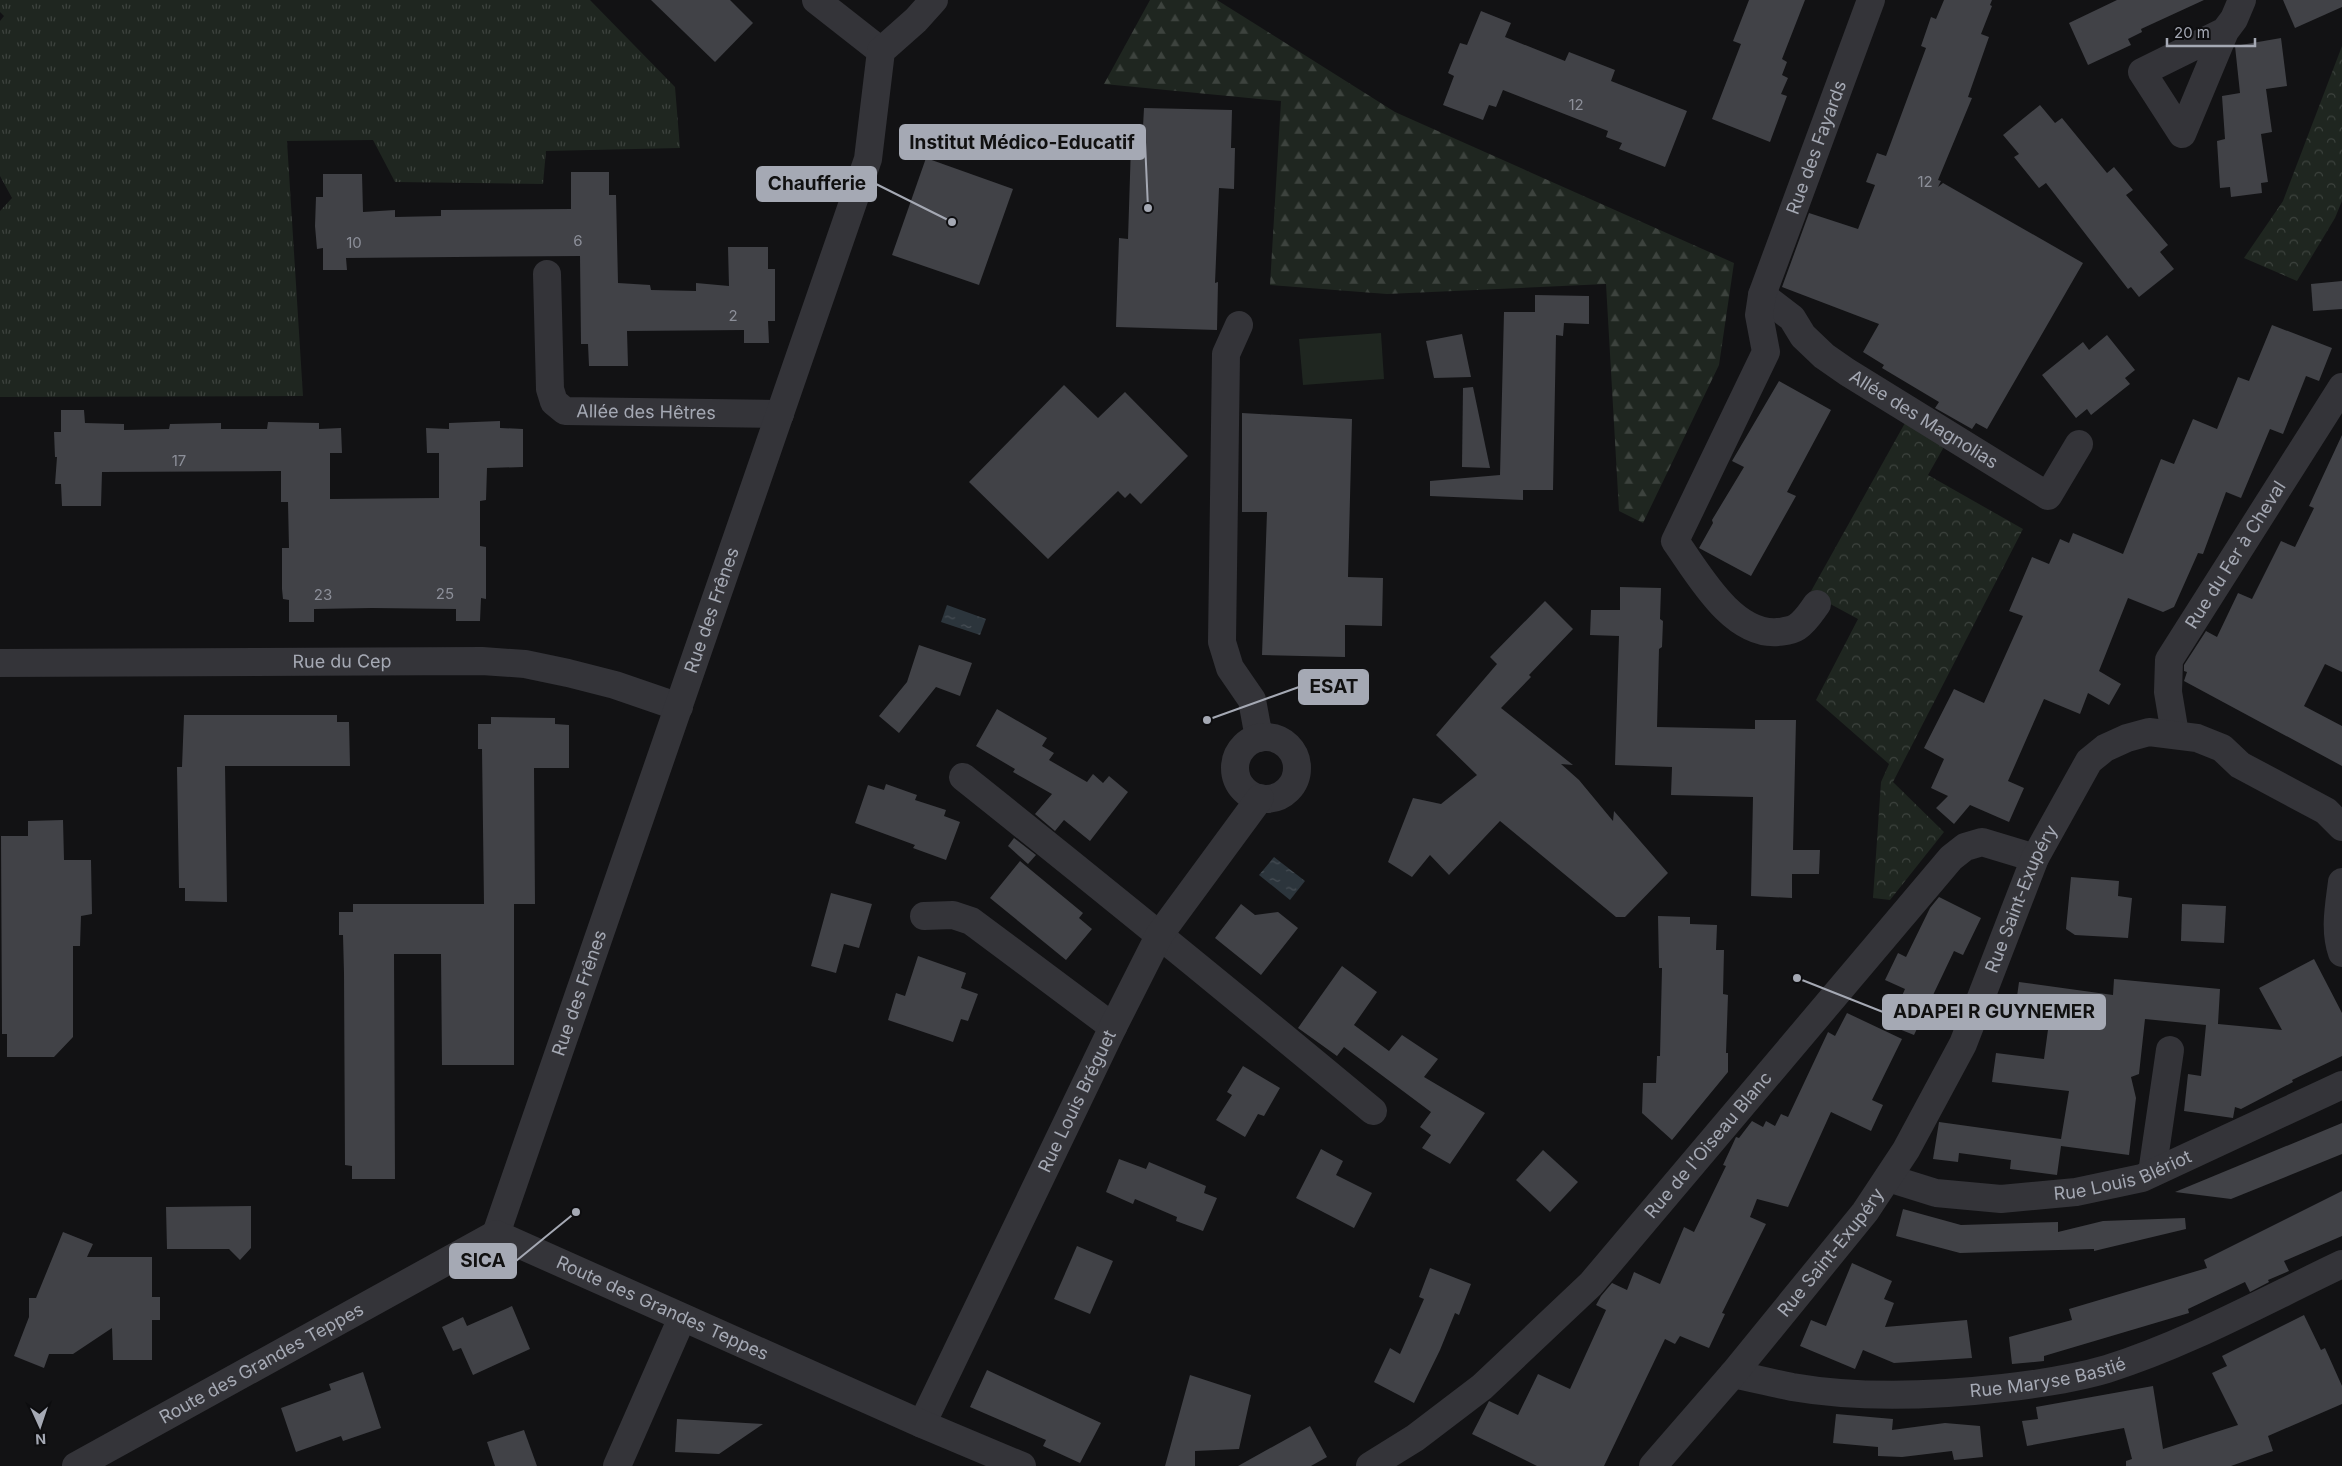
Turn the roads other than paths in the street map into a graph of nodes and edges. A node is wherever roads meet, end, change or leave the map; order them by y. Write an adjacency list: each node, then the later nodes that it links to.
1 (816, 0): 6 (street)
2 (934, 0): 6 (street)
3 (1871, 0): 8 (street, Rue des Fayards)
4 (2242, 0): 5 (street)
5 (2225, 31)
6 (881, 51): 11 (street, Rue des Frênes)
7 (547, 274): 11 (street, Allée des Hêtres)
8 (1762, 295): 12 (street, Allée des Magnolias); 13 (street, Rue des Fayards)
9 (1239, 325): 17 (street)
10 (2342, 387): 16 (street, Rue du Fer à Cheval)
11 (780, 414): 15 (street, Rue des Frênes)
12 (2078, 444)
13 (1817, 604)
14 (0, 663): 15 (street, Rue du Cep)
15 (679, 707): 32 (street, Rue des Frênes)
16 (2175, 734): 20 (street, Rue Saint-Exupéry); 21 (street, Rue Saint-Exupéry)
17 (1259, 738): 19 (street); 19 (street)
18 (963, 777): 24 (street)
19 (1260, 798): 24 (street, Rue Louis Bréguet)
20 (2340, 820)
21 (2036, 858): 31 (street, Rue Saint-Exupéry); 40 (street, Rue de l'Oiseau Blanc)
22 (2342, 882): 25 (street)
23 (924, 916): 26 (street)
24 (1160, 934): 26 (street, Rue Louis Bréguet); 29 (street)
25 (2342, 953)
26 (1112, 1027): 36 (street, Rue Louis Bréguet)
27 (2170, 1050): 30 (street)
28 (2342, 1085): 30 (street, Rue Louis Blériot)
29 (1373, 1111)
30 (2152, 1173): 31 (street, Rue Louis Blériot)
31 (1888, 1178): 35 (street, Rue Saint-Exupéry)
32 (496, 1234): 34 (street, Route des Grandes Teppes); 37 (street, Route des Grandes Teppes)
33 (2342, 1264): 35 (street, Rue Maryse Bastié)
34 (682, 1318): 36 (street, Route des Grandes Teppes); 38 (street)
35 (1732, 1374): 41 (street, Rue Saint-Exupéry)
36 (922, 1424): 39 (street, Route des Grandes Teppes)
37 (76, 1466)
38 (617, 1466)
39 (1022, 1466)
40 (1370, 1466)
41 (1653, 1466)

